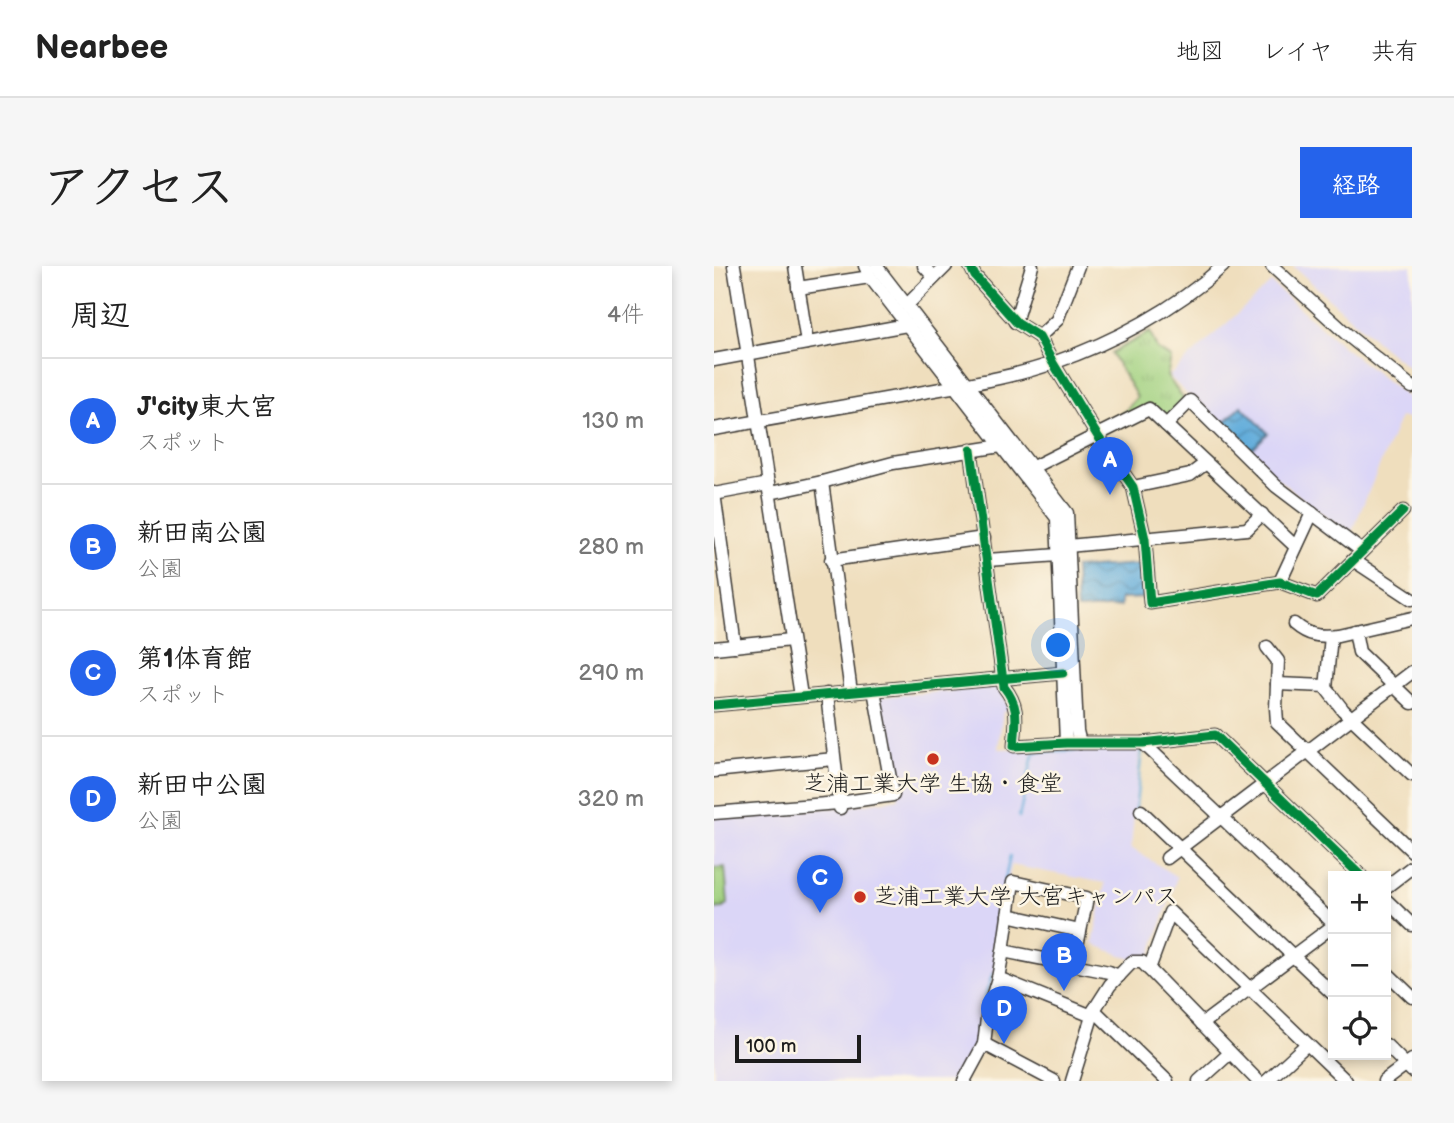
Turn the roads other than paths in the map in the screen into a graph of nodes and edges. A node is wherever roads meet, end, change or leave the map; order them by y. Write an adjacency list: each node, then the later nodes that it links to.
1 (734, 266): 18 (street)
2 (795, 266): 12 (street)
3 (924, 266): 11 (street)
4 (946, 266): 11 (street)
5 (970, 266): 14 (street)
6 (1032, 266): 14 (street)
7 (1078, 266): 16 (street)
8 (1223, 266): 20 (street)
9 (1272, 266): 22 (street)
10 (871, 270): 12 (street); 13 (street); 15 (street)
11 (934, 277): 13 (street)
12 (799, 288): 17 (street)
13 (907, 305): 21 (street)
14 (1015, 322): 16 (street)
15 (907, 325): 17 (street); 21 (street)
16 (1039, 337): 20 (street)
17 (807, 343): 18 (street)
18 (747, 354): 19 (street); 23 (street)
19 (714, 360)
20 (1053, 363): 21 (street); 26 (street)
21 (961, 385): 23 (street); 27 (street); 30 (street)
22 (1412, 387)
23 (758, 422): 25 (street); 33 (street)
24 (1166, 425): 26 (street); 29 (street); 36 (street)
25 (714, 429)
26 (1097, 435): 30 (street); 32 (street)
27 (1001, 446): 28 (street); 41 (street)
28 (971, 450): 31 (street); 38 (street)
29 (1206, 463): 32 (street); 37 (street)
30 (1033, 467): 41 (street)
31 (822, 482): 33 (street); 43 (street)
32 (1133, 487): 39 (street)
33 (769, 489): 34 (street); 51 (street)
34 (714, 494): 52 (street)
35 (1403, 511): 42 (street)
36 (1312, 513): 40 (street); 42 (street)
37 (1262, 514): 39 (street); 40 (street)
38 (984, 538): 43 (street); 44 (street)
39 (1145, 539): 41 (street); 45 (street)
40 (1296, 547): 45 (street)
41 (1064, 550): 44 (street); 56 (street); 69 (street)
42 (1357, 555): 45 (street); 46 (street)
43 (831, 560): 62 (street)
44 (987, 560): 57 (street)
45 (1280, 582)
46 (1412, 598)
47 (1412, 618): 49 (street)
48 (1294, 624): 50 (street)
49 (1355, 631): 50 (street); 60 (street)
50 (1331, 636): 59 (street)
51 (791, 640): 52 (street); 64 (street)
52 (735, 646): 54 (street)
53 (1268, 647): 58 (street)
54 (714, 648)
55 (1412, 672): 60 (street)
56 (1063, 673): 57 (street); 68 (street)
57 (1003, 678): 61 (street); 68 (street)
58 (1278, 684): 59 (street); 71 (street)
59 (1326, 686): 67 (street)
60 (1394, 686): 65 (street); 67 (street)
61 (874, 690): 62 (street); 76 (street)
62 (850, 692): 63 (street)
63 (827, 694): 64 (street); 72 (street)
64 (801, 696): 66 (street)
65 (1412, 703)
66 (714, 705)
67 (1352, 718): 71 (street); 74 (street)
68 (1066, 743): 69 (street)
69 (1080, 743): 70 (street)
70 (1143, 743): 75 (street); 79 (street)
71 (1308, 751): 75 (street); 81 (street)
72 (834, 759): 73 (street); 76 (street)
73 (714, 771)
74 (1412, 775)
75 (1265, 783): 79 (street); 84 (street)
76 (839, 805): 78 (street)
77 (1141, 811): 80 (street)
78 (714, 813)
79 (1221, 817): 80 (street); 88 (street)
80 (1180, 848): 82 (street); 93 (street)
81 (1412, 851)
82 (1167, 858)
83 (1412, 867): 85 (street)
84 (1356, 871)
85 (1391, 883)
86 (1391, 905): 89 (street)
87 (1007, 915): 91 (street); 91 (street); 92 (street)
88 (1328, 919)
89 (1412, 925)
90 (1328, 928): 93 (street)
91 (1080, 931): 94 (street)
92 (1003, 951): 94 (street); 98 (street)
93 (1294, 956): 99 (street); 100 (street)
94 (1073, 965): 96 (street)
95 (1149, 970): 96 (street); 99 (street); 103 (street)
96 (1119, 976): 102 (street)
97 (1391, 977): 101 (street)
98 (998, 978): 102 (street); 104 (street)
99 (1249, 988): 103 (street); 105 (street)
100 (1328, 990)
101 (1412, 997)
102 (1093, 1013): 109 (street); 112 (street)
103 (1202, 1024): 107 (street)
104 (984, 1044): 110 (street); 111 (street)
105 (1307, 1044): 115 (street); 116 (street)
106 (1391, 1049): 108 (street)
107 (1230, 1053): 113 (street); 114 (street)
108 (1410, 1065): 117 (street)
109 (1076, 1078)
110 (964, 1081)
111 (1054, 1081)
112 (1167, 1081)
113 (1199, 1081)
114 (1258, 1081)
115 (1267, 1081)
116 (1346, 1081)
117 (1384, 1081)

